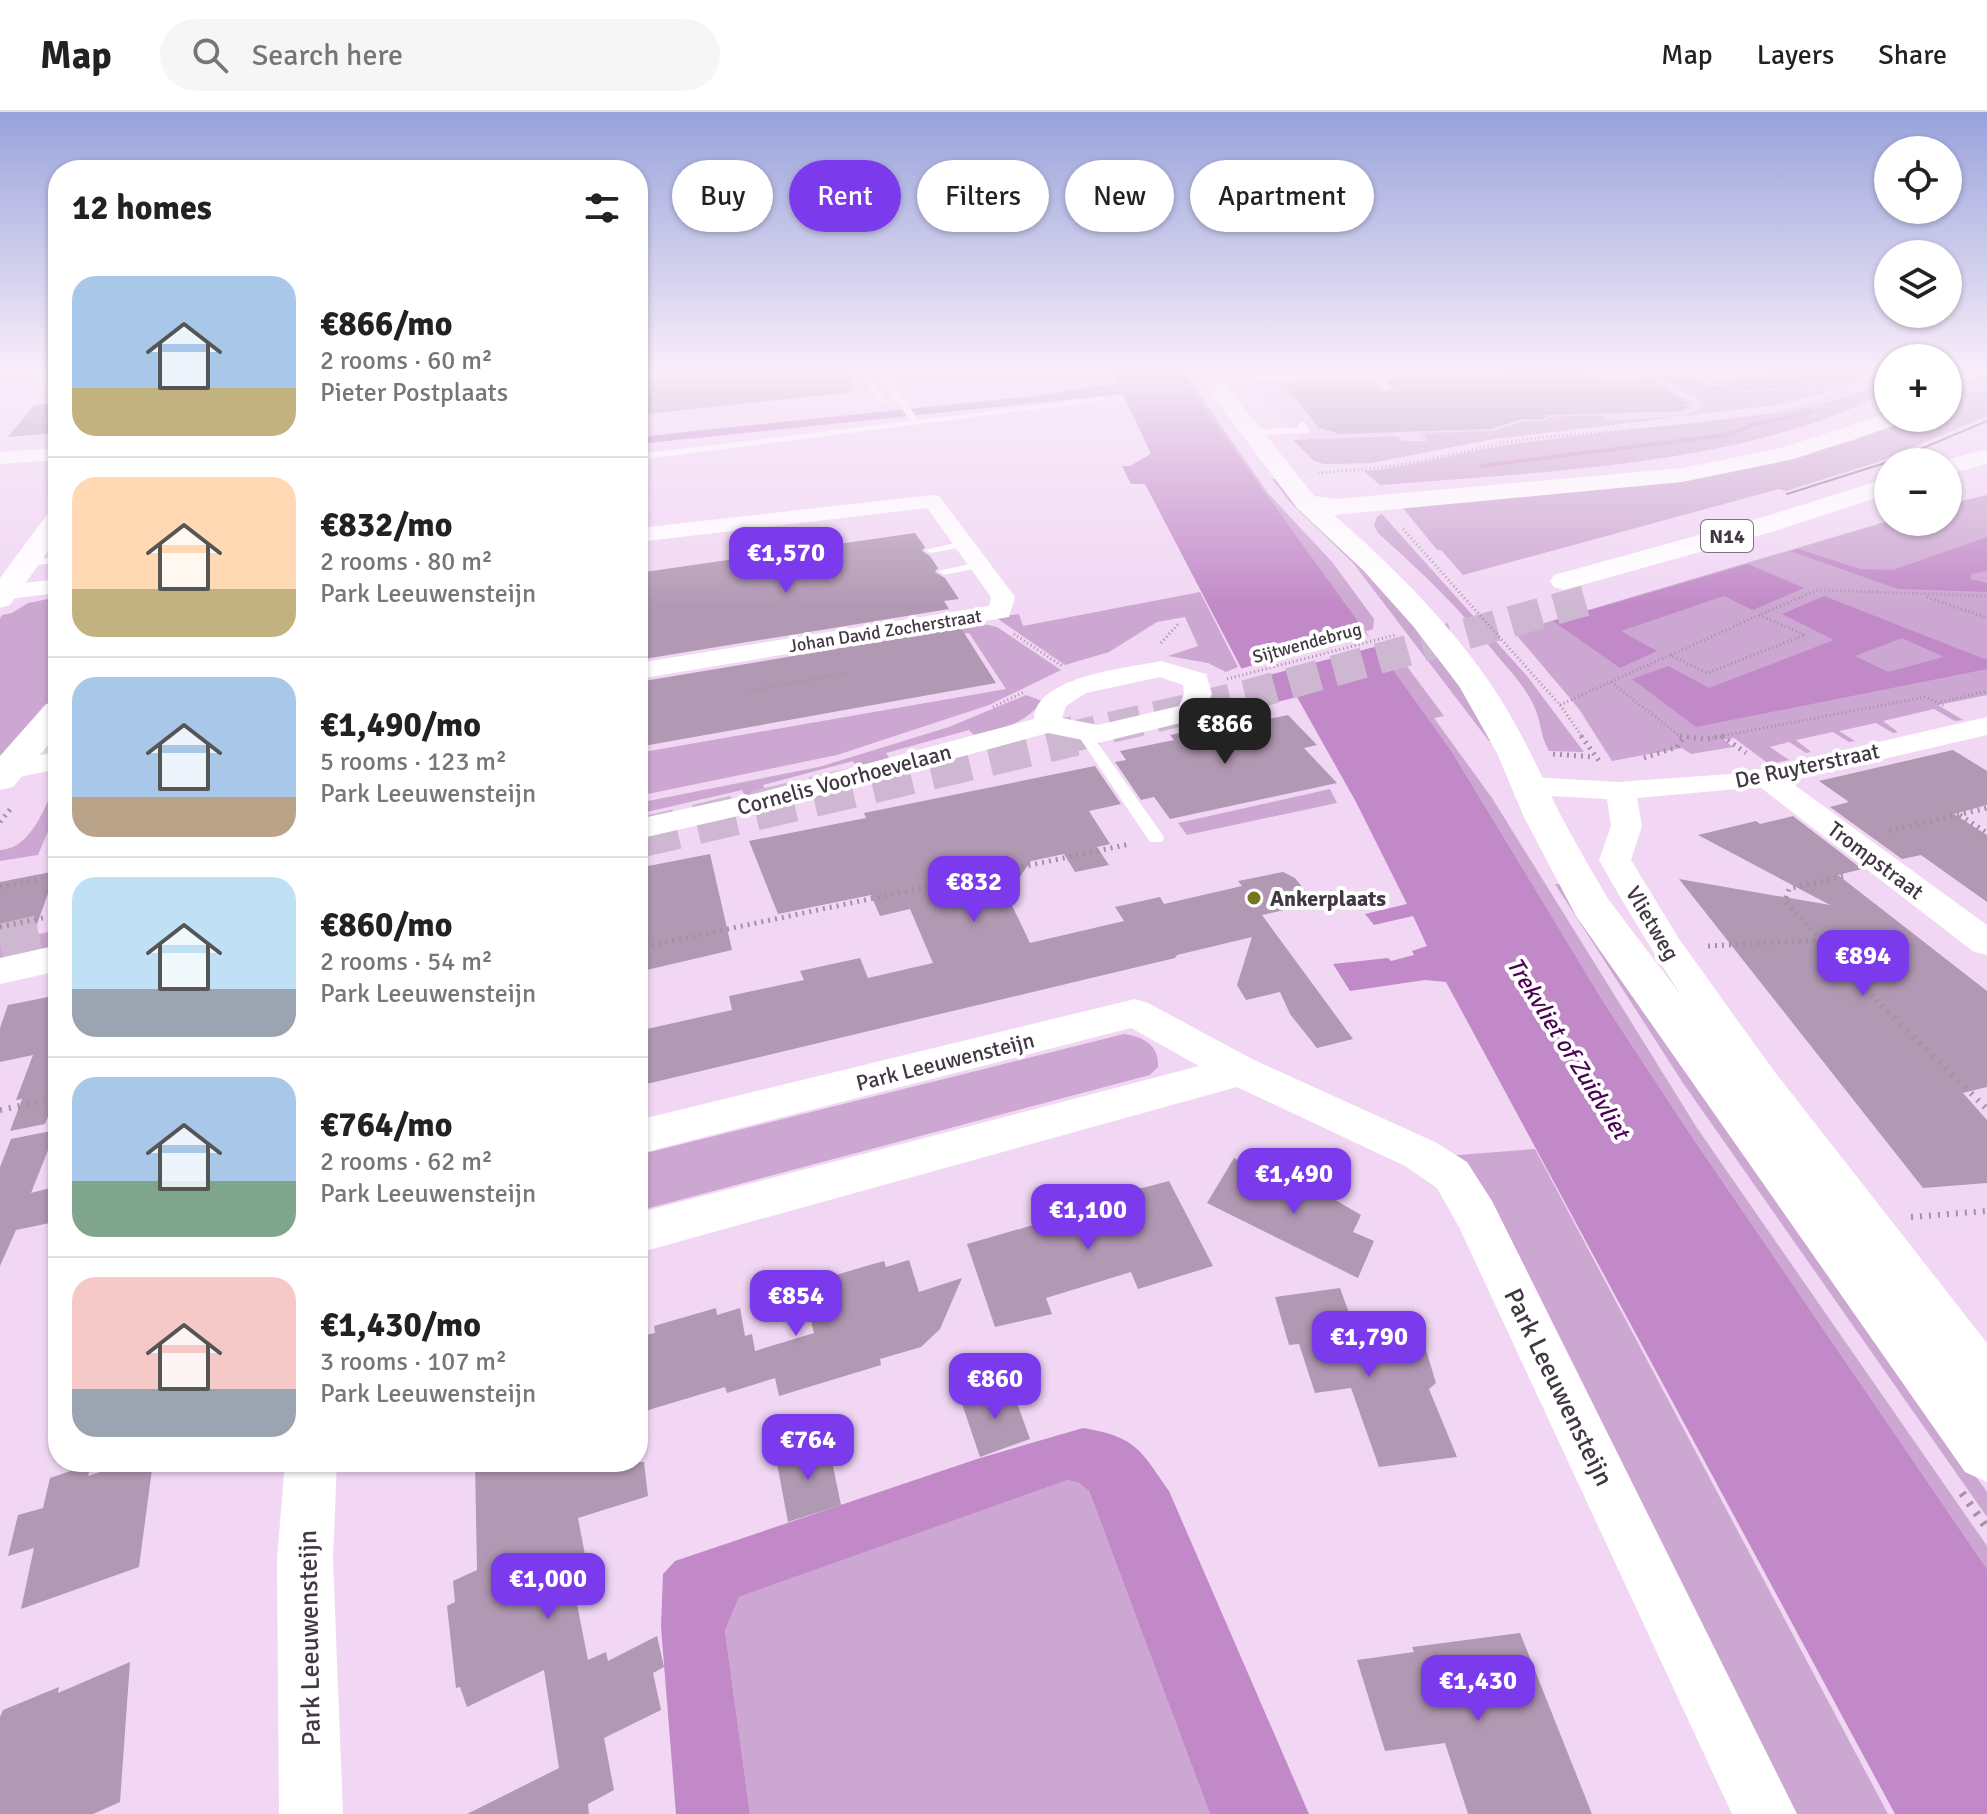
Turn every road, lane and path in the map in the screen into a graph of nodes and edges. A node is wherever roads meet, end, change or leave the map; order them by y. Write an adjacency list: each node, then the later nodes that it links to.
1 (692, 450): 7 (lane)
2 (1276, 450): 15 (street, Vlietweg)
3 (1472, 450): 11 (path)
4 (1724, 450): 14 (street)
5 (1797, 450): 14 (street)
6 (48, 455): 9 (street)
7 (648, 456)
8 (1987, 456): 10 (street)
9 (0, 458)
10 (1962, 463)
11 (1345, 471): 12 (path); 14 (path)
12 (1337, 472)
13 (1874, 490): 25 (street, N14)
14 (1373, 498): 15 (street); 46 (path)
15 (1322, 502): 57 (street, Vlietweg)
16 (1874, 515): 30 (street, N14)
17 (48, 533): 22 (street)
18 (648, 534): 19 (street, Johan David Zocherstraat)
19 (964, 544): 20 (lane); 23 (street, Johan David Zocherstraat)
20 (931, 550)
21 (48, 561): 22 (lane)
22 (25, 563): 28 (street)
23 (979, 565): 24 (lane); 31 (street, Johan David Zocherstraat)
24 (944, 571)
25 (1564, 581)
26 (48, 588): 28 (street)
27 (1919, 594): 29 (path); 32 (path); 33 (path)
28 (1, 595)
29 (1987, 596)
30 (1595, 598)
31 (1000, 612): 38 (street, Johan David Zocherstraat); 39 (path)
32 (1759, 615): 37 (path); 37 (path)
33 (1987, 618)
34 (1179, 623): 36 (path)
35 (1400, 634): 41 (path, Sijtwendebrug)
36 (1155, 650)
37 (1670, 655): 42 (path)
38 (648, 669)
39 (1066, 669)
40 (851, 672): 43 (path)
41 (1221, 680)
42 (1611, 682): 46 (path); 51 (path)
43 (749, 691)
44 (1987, 691): 45 (path)
45 (1939, 702): 50 (path); 51 (path)
46 (1560, 705): 52 (path)
47 (48, 723): 55 (street)
48 (1048, 724): 49 (street); 49 (street); 60 (street, Cornelis Voorhoevelaan)
49 (1082, 731): 62 (lane)
50 (1980, 731): 56 (street, De Ruyterstraat)
51 (1683, 738): 54 (path)
52 (1596, 757): 54 (path); 54 (path)
53 (48, 763): 55 (street)
54 (1622, 770): 56 (street, De Ruyterstraat); 57 (street, De Ruyterstraat); 72 (street, Vlietweg)
55 (3, 776)
56 (1765, 777): 63 (street, Trompstraat)
57 (1545, 787): 84 (street, Vlietweg)
58 (1987, 808): 59 (path)
59 (1959, 814): 61 (path); 63 (path)
60 (648, 827)
61 (1987, 833)
62 (1156, 838): 71 (path)
63 (1849, 841): 64 (street, Trompstraat)
64 (1884, 866): 69 (path); 70 (street, Trompstraat)
65 (48, 878): 66 (path)
66 (0, 887)
67 (43, 918): 68 (path)
68 (0, 927)
69 (1823, 940): 72 (path); 77 (path)
70 (1987, 943)
71 (648, 946)
72 (1666, 948): 81 (street, Vlietweg)
73 (48, 960): 74 (street)
74 (0, 971)
75 (1240, 1071): 79 (street, Park Leeuwensteijn); 82 (street); 87 (street, Park Leeuwensteijn)
76 (48, 1100): 78 (path)
77 (1987, 1109)
78 (0, 1110)
79 (648, 1135)
80 (1987, 1211): 81 (path)
81 (1866, 1221): 83 (street, Vlietweg)
82 (648, 1230)
83 (1987, 1382)
84 (1987, 1450)
85 (310, 1472): 86 (street, Park Leeuwensteijn)
86 (311, 1814)
87 (1765, 1814)

